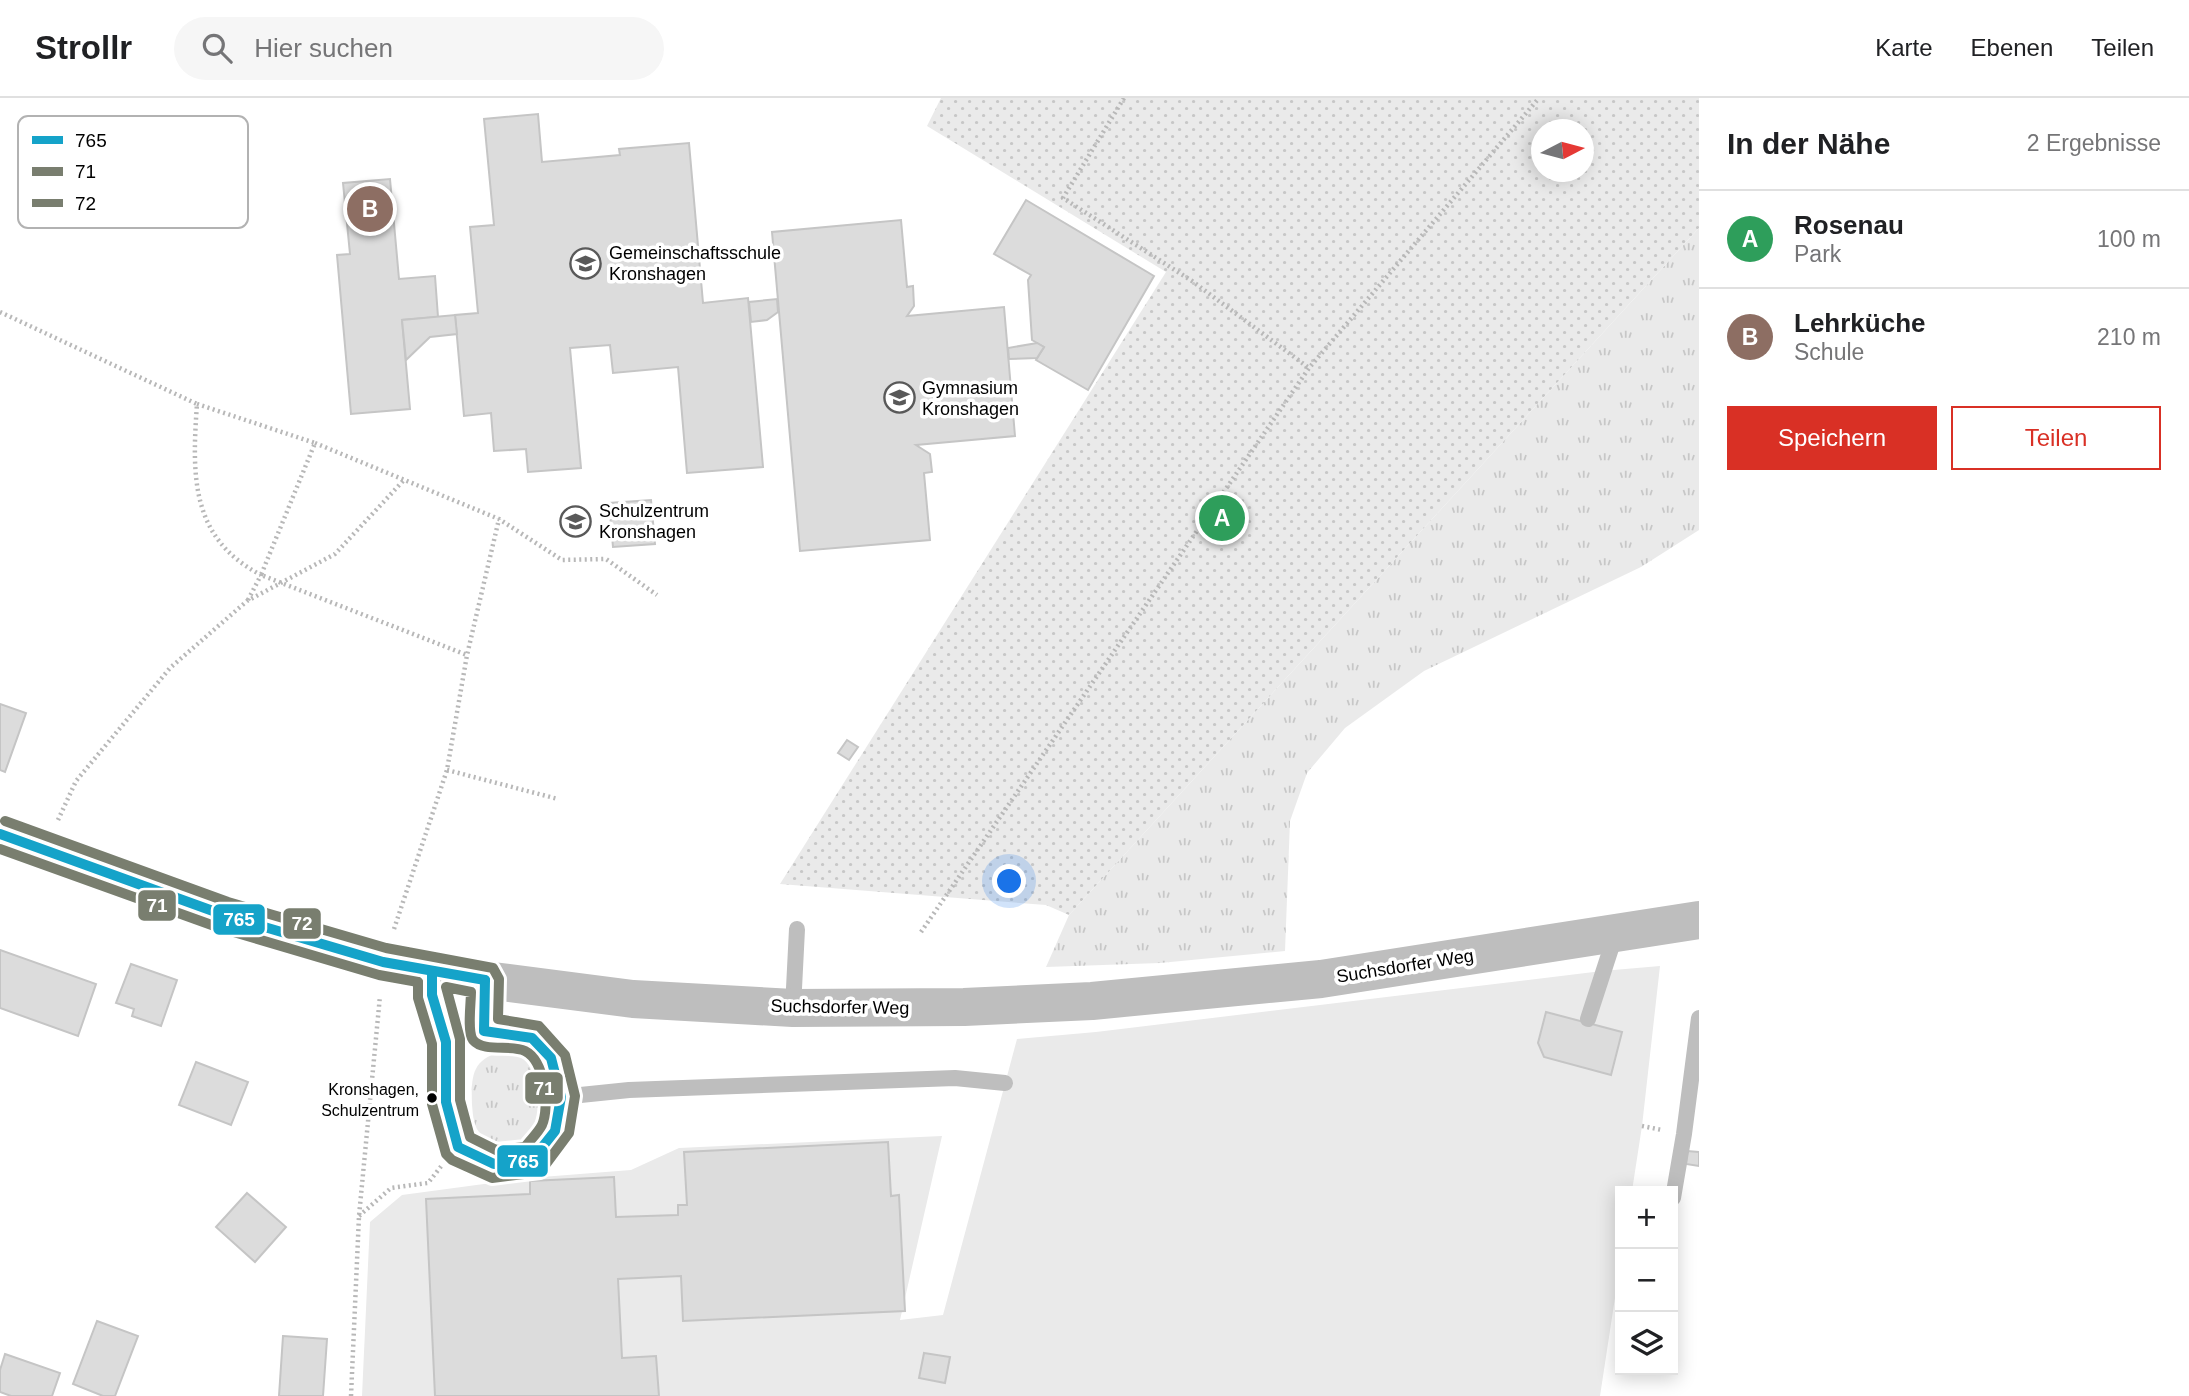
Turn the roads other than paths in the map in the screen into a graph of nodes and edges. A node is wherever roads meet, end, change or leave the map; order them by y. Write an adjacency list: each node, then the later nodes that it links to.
1 (0, 834): 5 (street, Suchsdorfer Weg)
2 (1699, 920): 4 (street, Suchsdorfer Weg)
3 (797, 929): 7 (lane)
4 (1615, 934): 7 (street, Suchsdorfer Weg); 9 (lane)
5 (432, 971): 6 (street, Suchsdorfer Weg); 11 (lane)
6 (485, 980): 7 (street, Suchsdorfer Weg); 11 (lane)
7 (793, 1008)
8 (1699, 1018): 12 (lane)
9 (1588, 1019)
10 (1005, 1083): 11 (lane)
11 (561, 1097)
12 (1675, 1186)

